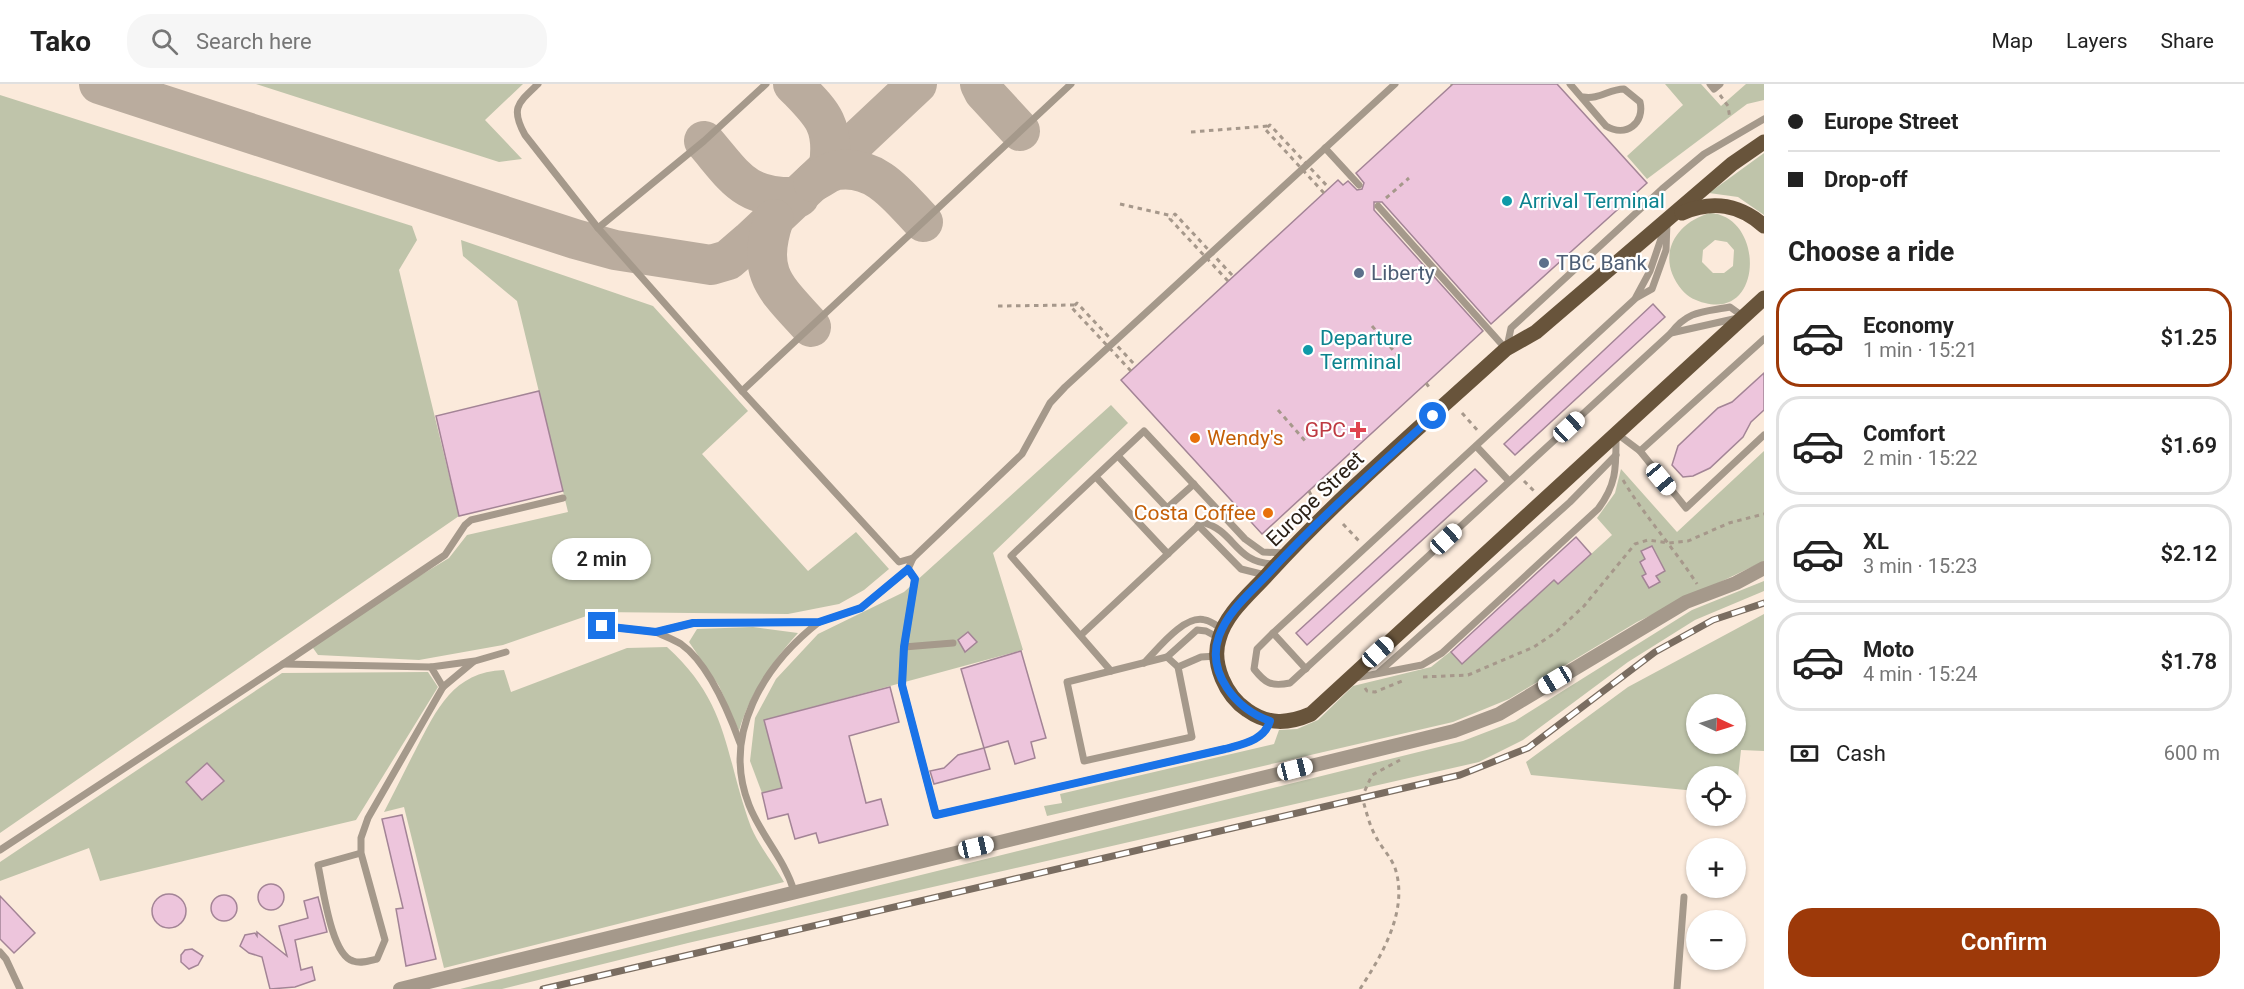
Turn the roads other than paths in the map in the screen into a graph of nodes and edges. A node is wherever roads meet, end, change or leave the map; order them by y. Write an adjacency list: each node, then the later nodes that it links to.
1 (538, 84): 14 (lane)
2 (766, 84): 14 (lane)
3 (1071, 84): 20 (lane)
4 (1395, 84): 9 (lane)
5 (1570, 84): 6 (lane)
6 (1582, 97): 6 (lane)
7 (1764, 119): 19 (lane)
8 (1764, 142): 12 (main road, Europe Street)
9 (1325, 148): 10 (lane); 34 (lane)
10 (1359, 185)
11 (1378, 206): 19 (lane)
12 (1668, 219): 13 (main road); 19 (main road, Europe Street); 23 (lane)
13 (1764, 226)
14 (598, 228): 20 (lane)
15 (1764, 298): 16 (main road, Europe Street)
16 (1744, 317): 17 (lane); 17 (lane); 21 (main road, Europe Street)
17 (1671, 333): 28 (lane)
18 (1764, 339): 24 (lane)
19 (1506, 349): 32 (main road, Europe Street)
20 (742, 391): 34 (lane)
21 (1616, 434): 24 (lane); 25 (lane); 57 (main road, Europe Street)
22 (1764, 435): 24 (lane)
23 (1477, 447): 28 (lane); 42 (lane)
24 (1640, 451)
25 (1616, 455): 56 (lane); 56 (lane)
26 (1118, 456): 27 (lane); 29 (lane); 29 (lane)
27 (1096, 477): 33 (lane); 43 (lane)
28 (1509, 481): 54 (lane)
29 (1194, 484): 32 (lane)
30 (563, 498): 51 (lane)
31 (1198, 525): 33 (lane); 37 (lane); 37 (lane)
32 (1287, 552): 37 (main road, Europe Street)
33 (1168, 554): 43 (lane)
34 (913, 558): 36 (lane)
35 (1764, 568): 63 (street)
36 (908, 569): 38 (lane); 45 (lane)
37 (1272, 570): 41 (main road, Europe Street)
38 (819, 622): 40 (lane); 60 (lane)
39 (602, 626): 40 (lane)
40 (656, 632): 60 (lane)
41 (1220, 633): 47 (main road, Europe Street); 48 (lane); 50 (lane)
42 (1273, 633): 54 (lane); 54 (lane)
43 (1081, 635): 55 (lane)
44 (953, 643): 45 (lane)
45 (904, 647): 59 (lane)
46 (506, 652): 49 (lane)
47 (1217, 656): 52 (lane); 59 (main road, Europe Street)
48 (1167, 657): 50 (lane); 52 (lane)
49 (475, 661): 53 (lane); 58 (lane)
50 (1144, 663): 55 (lane)
51 (283, 664): 53 (lane); 61 (lane)
52 (1178, 667): 55 (lane)
53 (431, 668): 58 (lane)
54 (1306, 669)
55 (1111, 670)
56 (1379, 672): 57 (lane)
57 (1355, 681): 59 (main road, Europe Street)
58 (443, 687): 62 (lane)
59 (1270, 721)
60 (740, 743): 63 (lane)
61 (0, 850)
62 (361, 853): 62 (lane)
63 (794, 891): 67 (street)
64 (1684, 897): 68 (lane)
65 (0, 952): 66 (lane)
66 (20, 989)
67 (400, 989)
68 (1677, 989)

